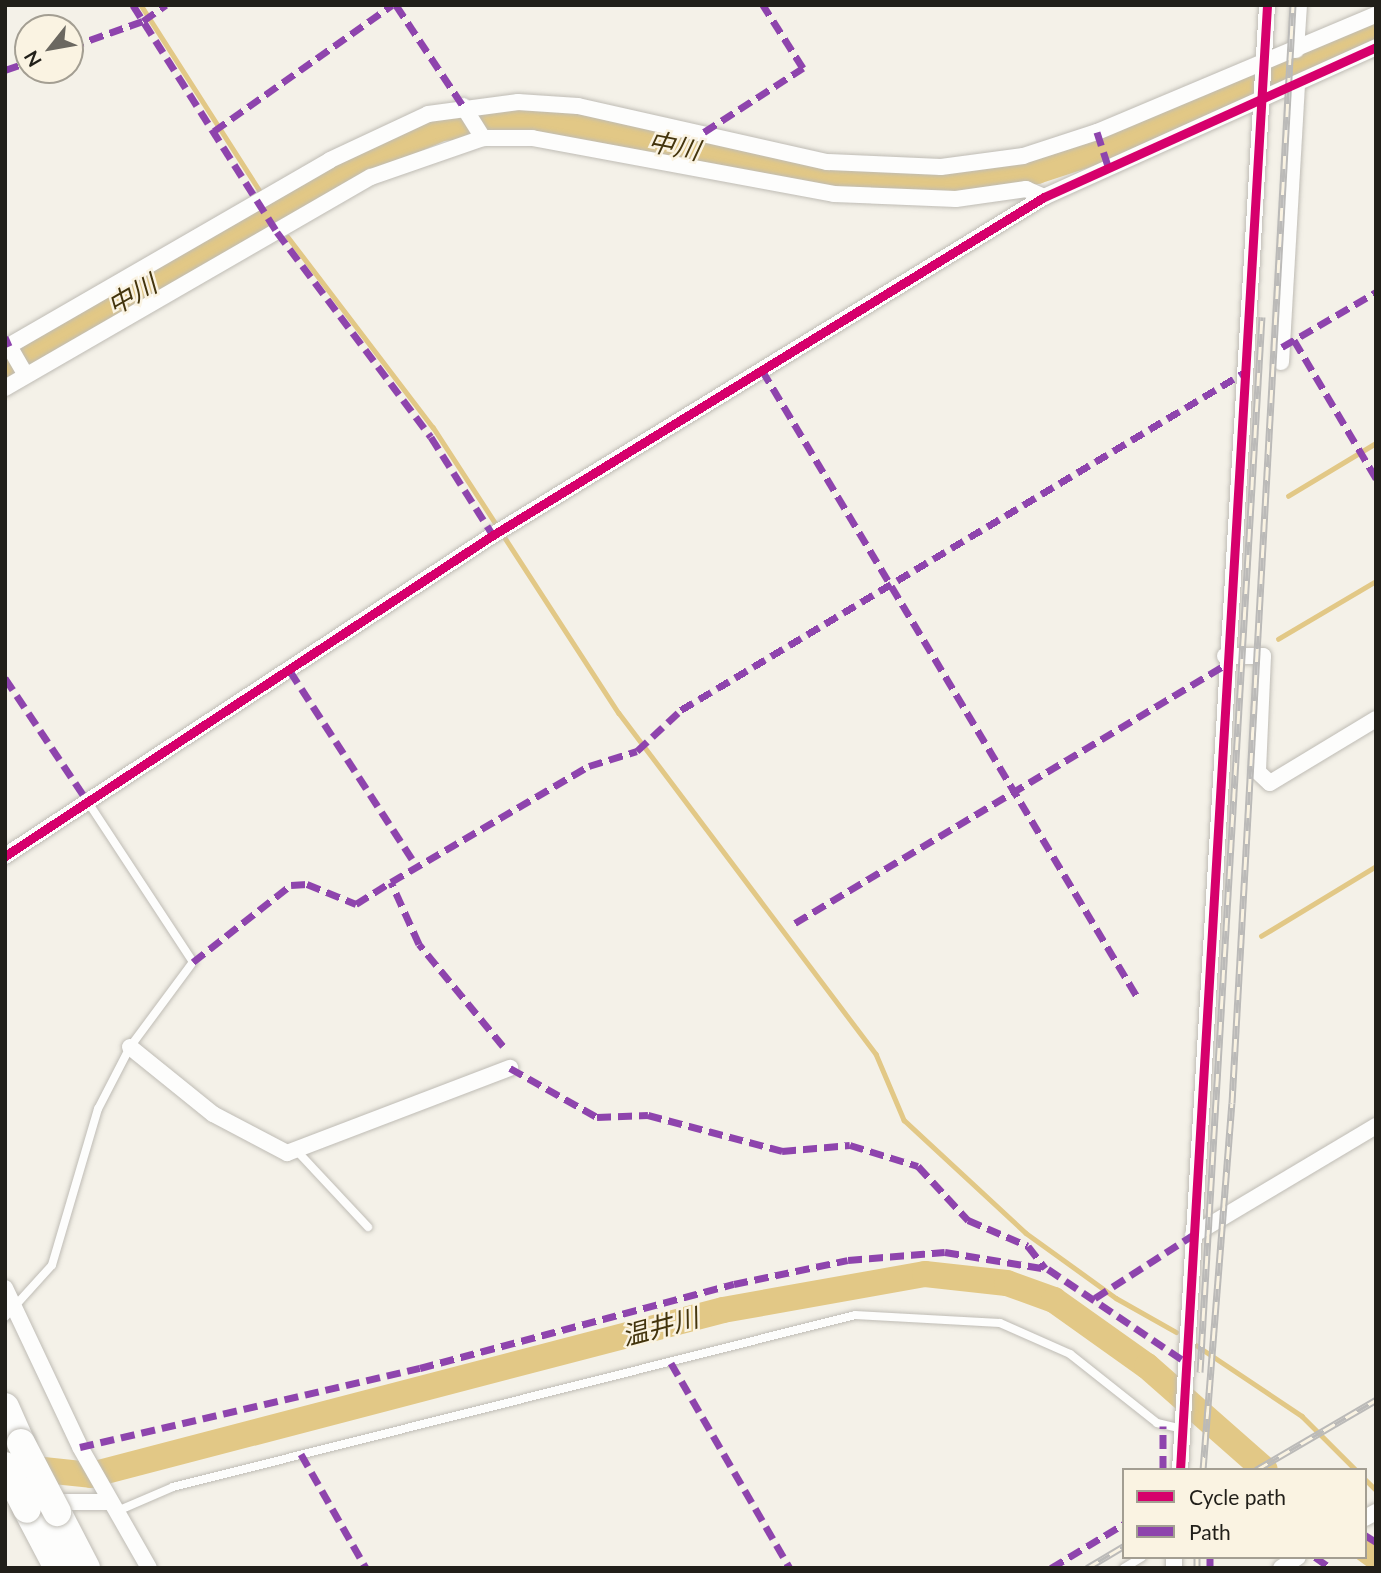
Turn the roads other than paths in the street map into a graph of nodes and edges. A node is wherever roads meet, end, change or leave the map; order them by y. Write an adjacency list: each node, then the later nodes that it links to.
1 (1266, 5): 6 (street)
2 (1299, 5): 5 (street)
3 (1376, 15): 5 (street)
4 (1376, 47): 7 (street)
5 (1296, 50): 6 (street)
6 (1263, 67): 8 (street); 9 (street)
7 (1297, 83): 8 (street); 13 (street)
8 (1262, 97): 11 (street); 16 (street)
9 (466, 110): 10 (street); 12 (street)
10 (481, 136): 11 (street); 14 (street)
11 (1044, 197): 18 (street)
12 (8, 349): 14 (street)
13 (1282, 362)
14 (25, 374): 15 (street)
15 (5, 388)
16 (1225, 656): 17 (street); 25 (street)
17 (1376, 719)
18 (88, 802): 19 (street); 20 (lane)
19 (5, 856)
20 (130, 1047): 23 (street); 27 (lane)
21 (510, 1068): 23 (street)
22 (1376, 1126): 25 (street)
23 (295, 1149): 24 (lane)
24 (368, 1227)
25 (1193, 1235): 30 (street)
26 (5, 1288): 27 (street)
27 (10, 1312): 35 (street)
28 (5, 1407): 31 (highway)
29 (5, 1414): 31 (highway)
30 (1183, 1429): 33 (street); 35 (lane)
31 (21, 1443): 37 (highway, bridge)
32 (5, 1466): 34 (highway, bridge)
33 (1180, 1468)
34 (16, 1502): 35 (street); 36 (highway)
35 (110, 1503): 38 (street)
36 (58, 1568)
37 (86, 1568)
38 (149, 1568)

